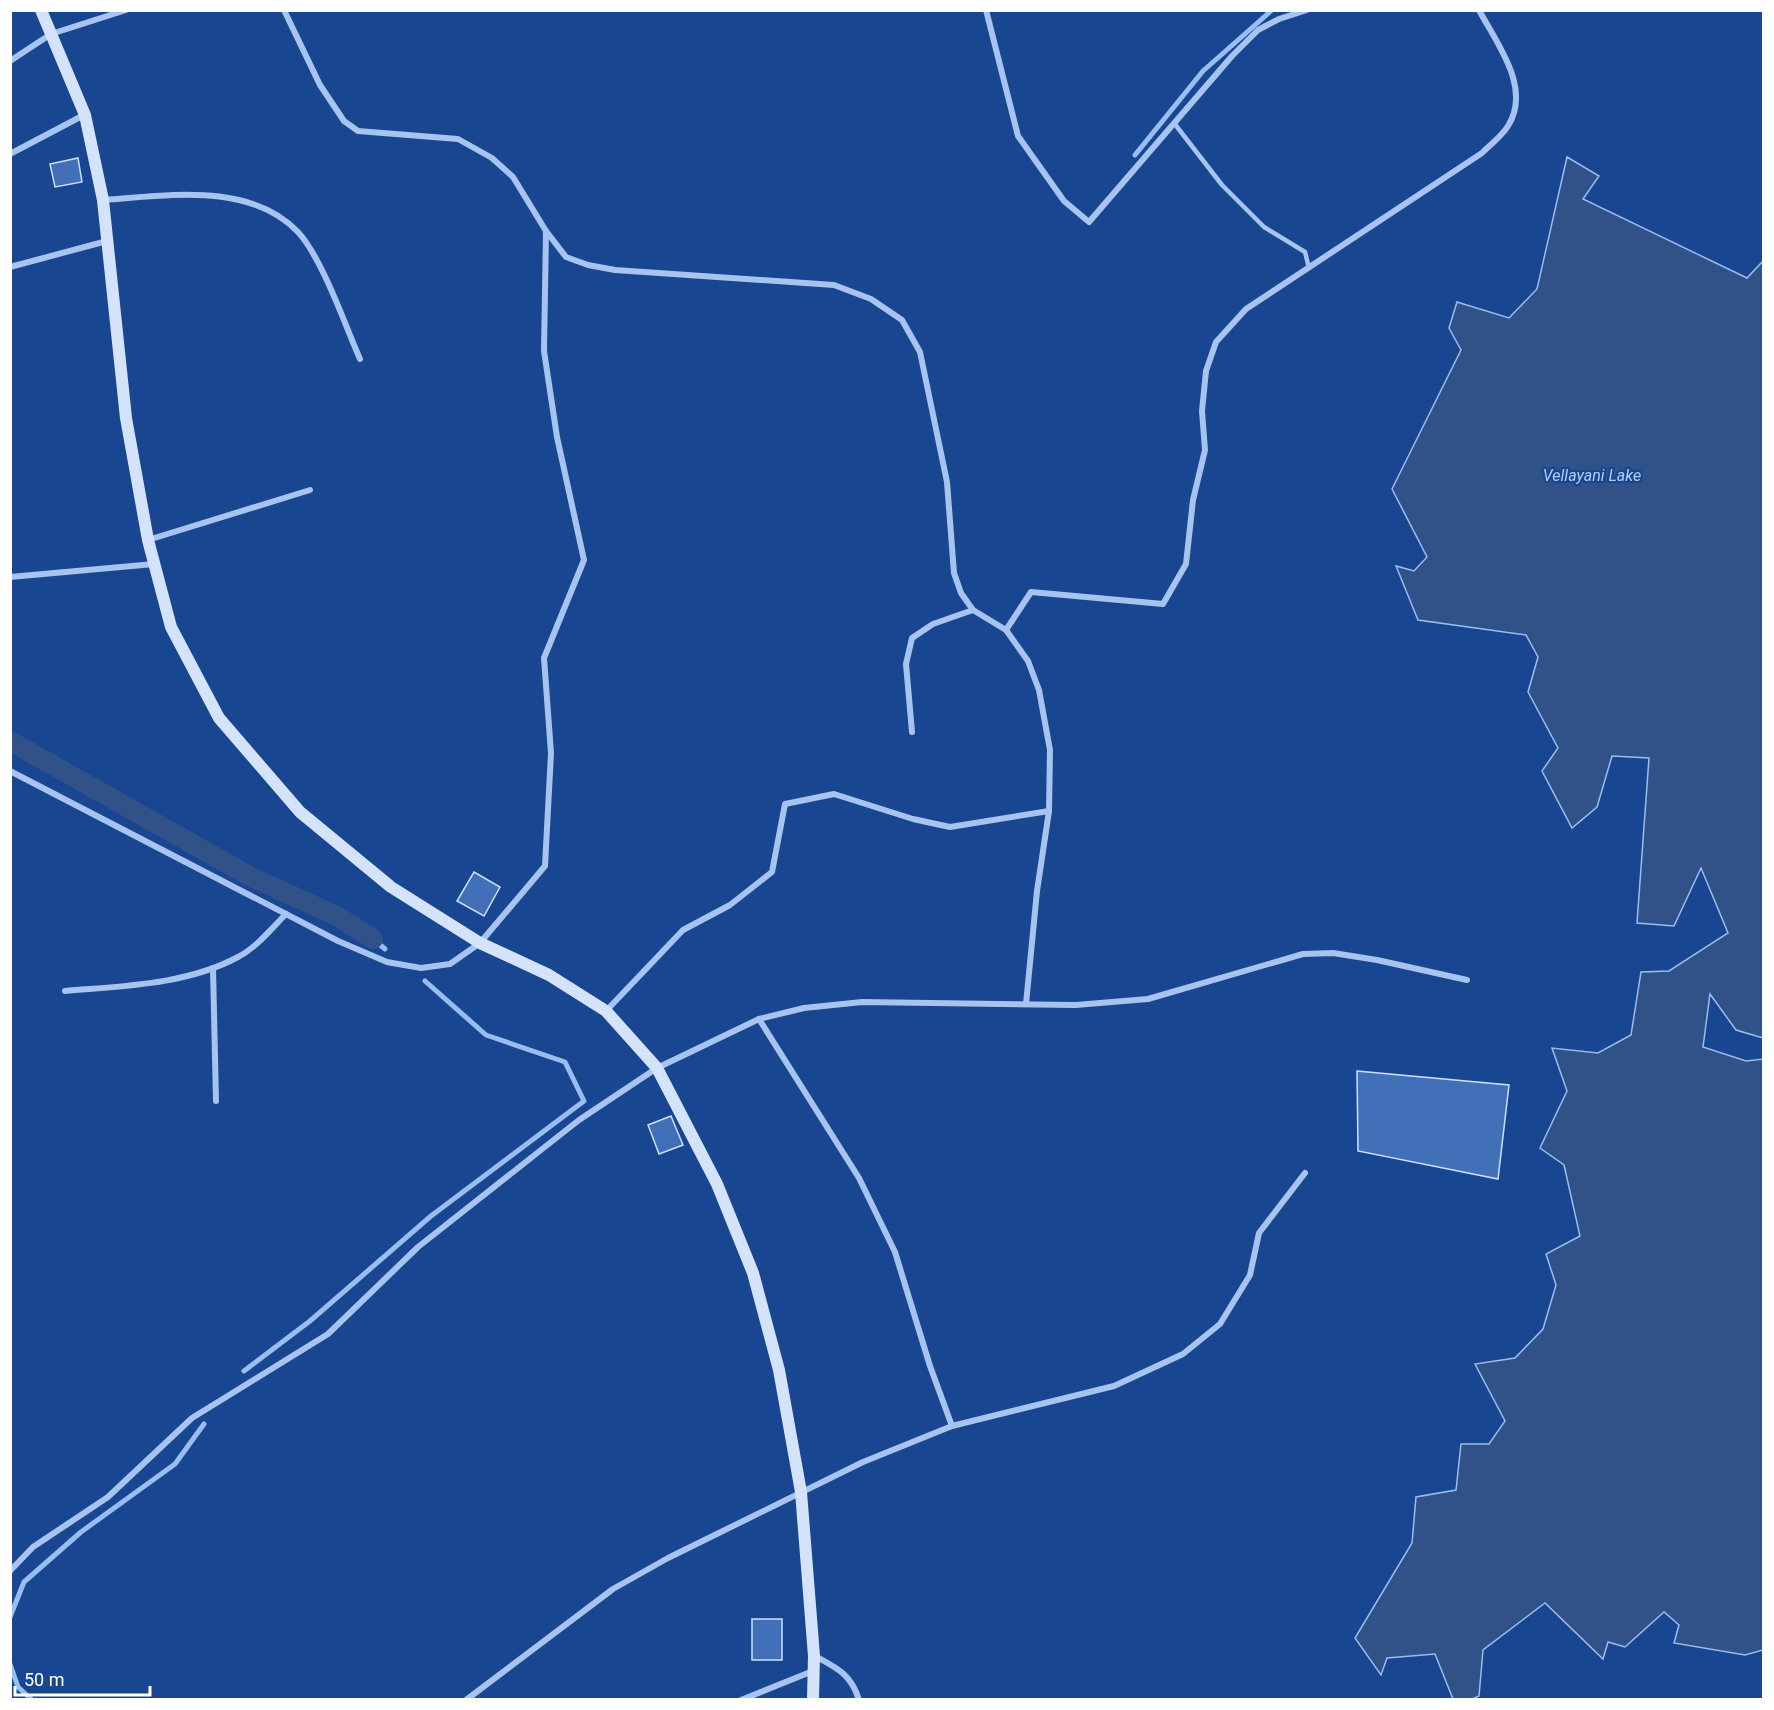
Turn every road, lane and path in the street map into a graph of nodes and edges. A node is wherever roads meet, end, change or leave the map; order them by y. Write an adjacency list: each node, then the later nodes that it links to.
1 (41, 10): 7 (street)
2 (126, 10): 7 (street)
3 (284, 10): 13 (street)
4 (986, 10): 10 (street)
5 (1307, 10): 10 (street)
6 (1479, 10): 16 (street)
7 (51, 34): 8 (street); 9 (street)
8 (10, 61)
9 (84, 115): 11 (street); 12 (street)
10 (1174, 123): 16 (lane)
11 (10, 154)
12 (103, 200): 14 (street); 17 (street)
13 (546, 231): 22 (street); 28 (street)
14 (107, 241): 15 (street); 19 (street)
15 (10, 267)
16 (1309, 268): 23 (street)
17 (360, 359)
18 (310, 490): 19 (street)
19 (148, 540): 20 (street)
20 (154, 564): 21 (street); 28 (street)
21 (10, 577)
22 (973, 610): 23 (street); 24 (street)
23 (1006, 630): 26 (street)
24 (912, 732)
25 (12, 773): 27 (street)
26 (1049, 811): 32 (street); 33 (street)
27 (286, 914): 28 (street); 29 (street)
28 (480, 942): 33 (street)
29 (213, 968): 31 (street); 36 (street)
30 (1467, 980): 32 (street)
31 (65, 991)
32 (1026, 1004): 34 (street)
33 (606, 1011): 35 (street)
34 (759, 1019): 35 (street); 38 (street)
35 (657, 1068): 39 (street); 40 (street)
36 (216, 1101)
37 (1305, 1173): 38 (street)
38 (952, 1426): 39 (street)
39 (801, 1492): 41 (street); 43 (street)
40 (10, 1571)
41 (814, 1656): 42 (street); 46 (street)
42 (814, 1671): 44 (street); 45 (street)
43 (466, 1700)
44 (741, 1700)
45 (813, 1700)
46 (859, 1700)

